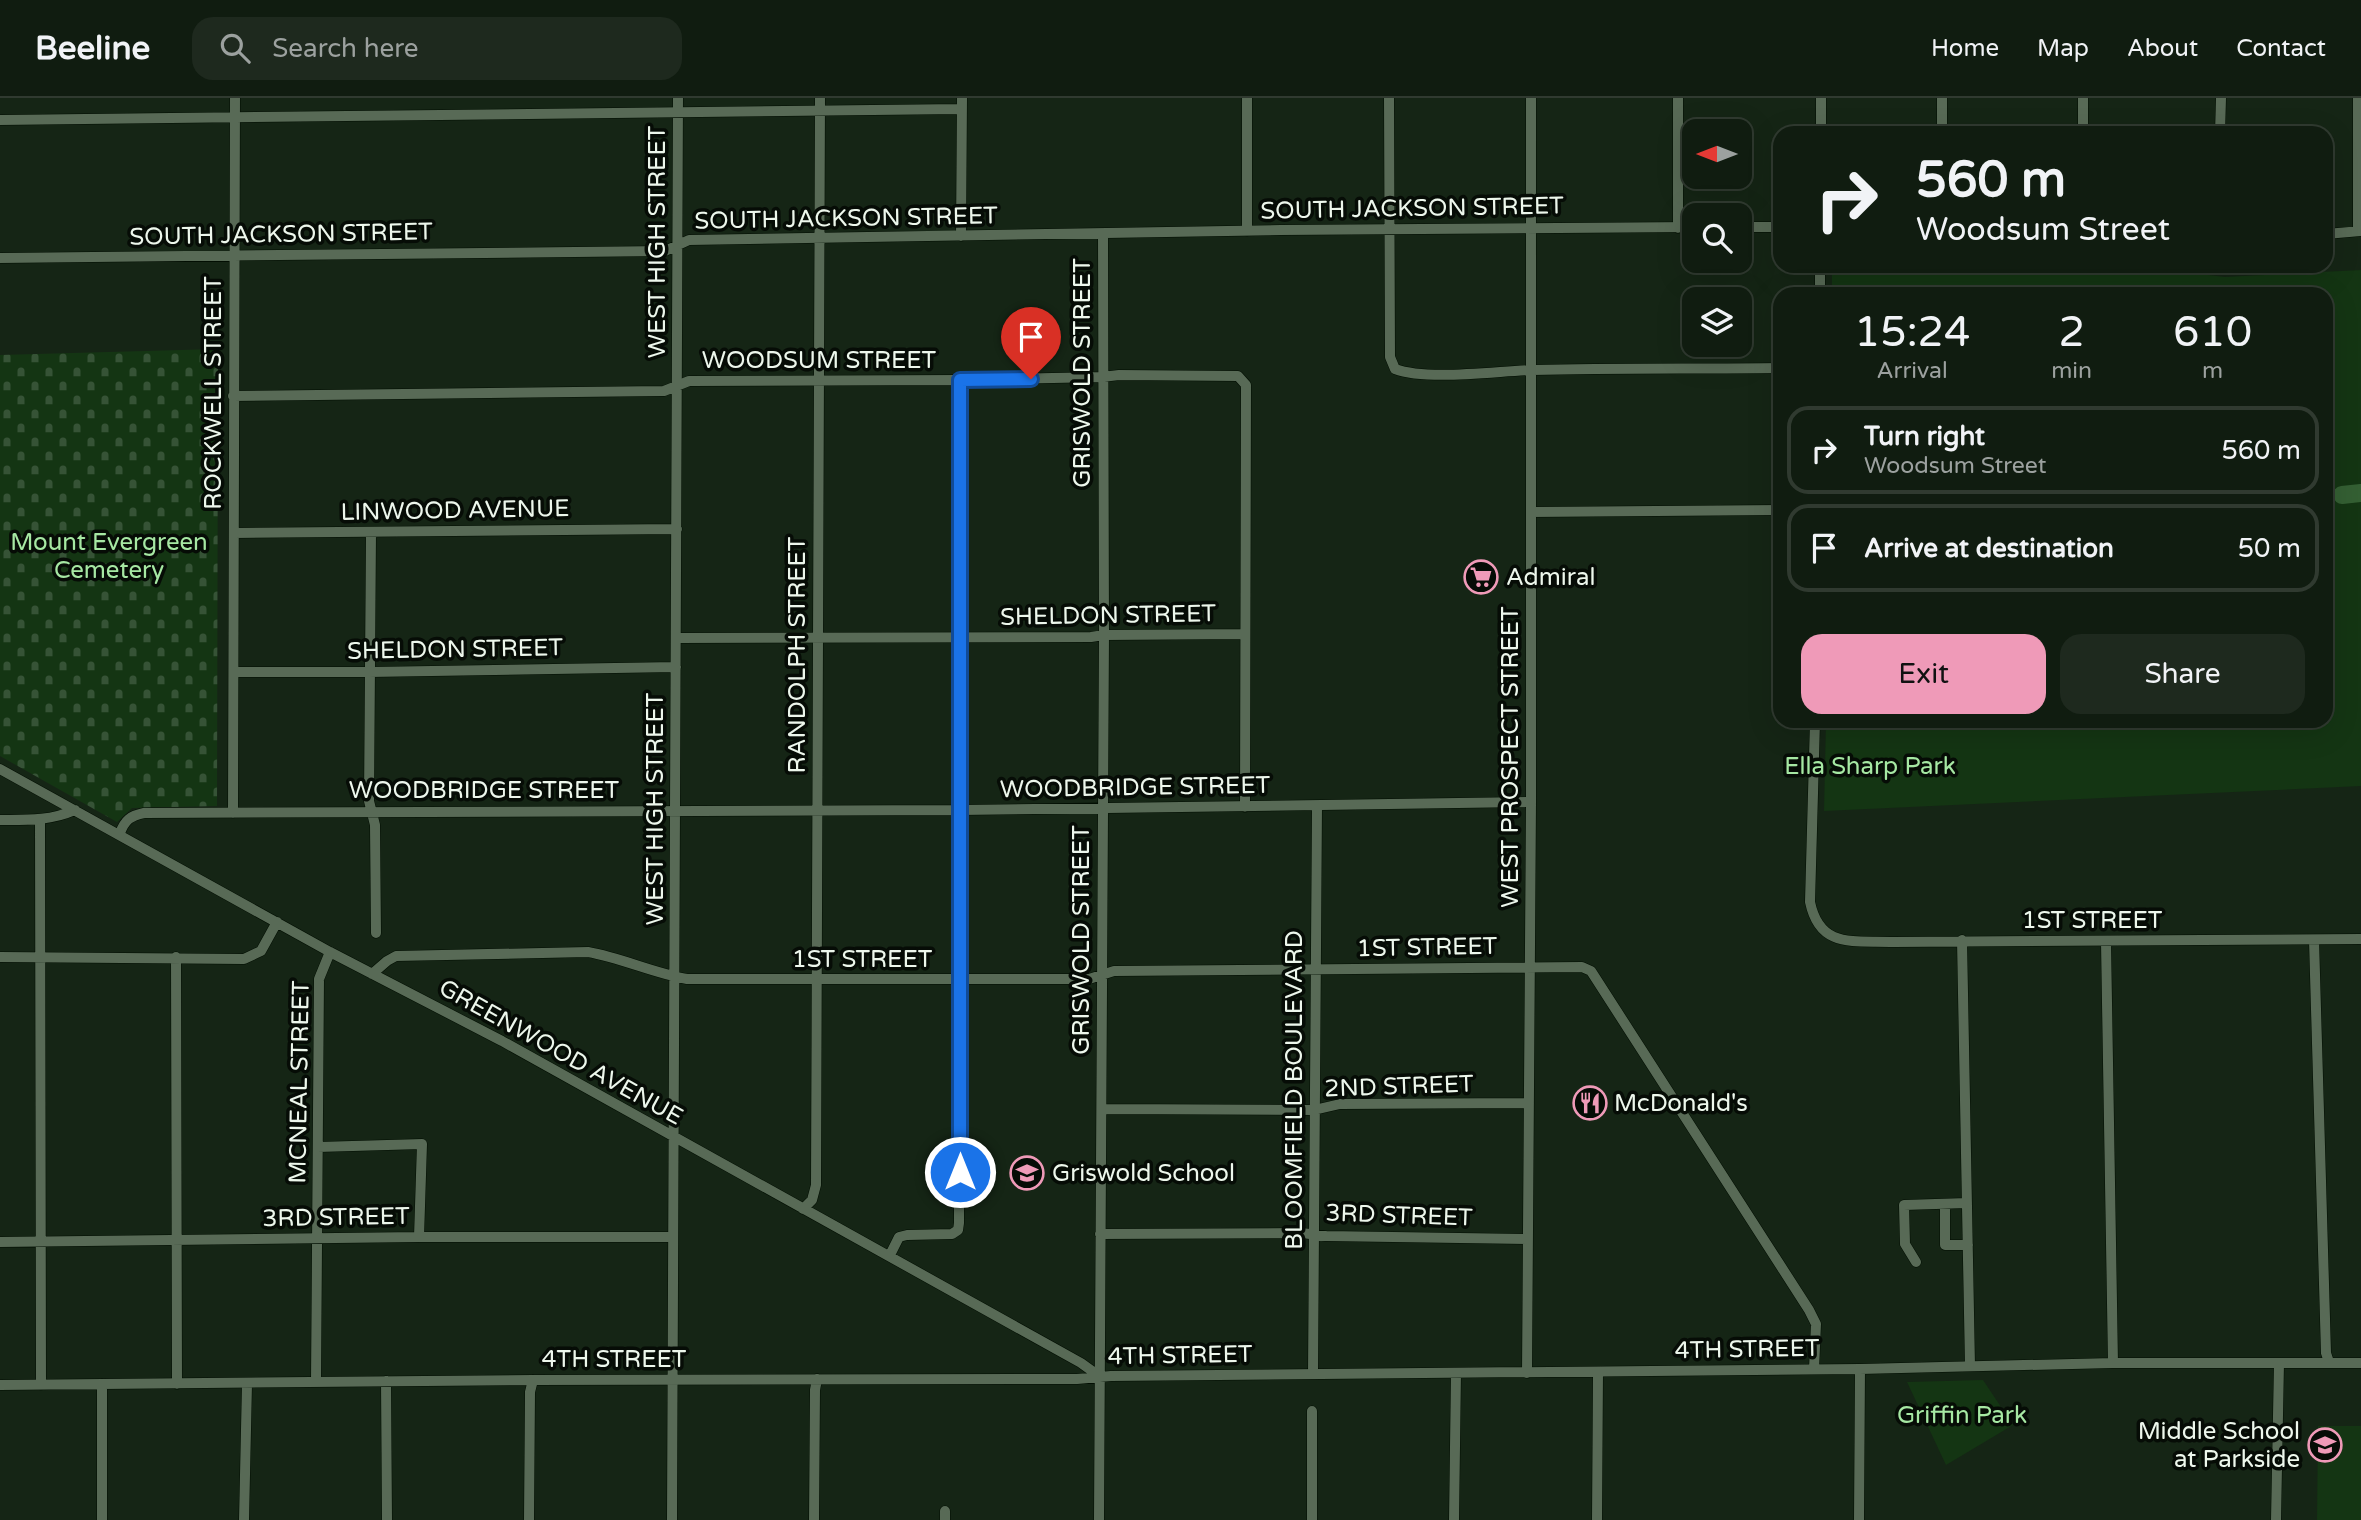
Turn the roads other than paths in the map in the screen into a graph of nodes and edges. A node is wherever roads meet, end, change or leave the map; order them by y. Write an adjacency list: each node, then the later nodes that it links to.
1 (235, 98): 16 (street, ROCKWELL STREET)
2 (678, 98): 15 (street, WEST HIGH STREET)
3 (820, 98): 14 (street, RANDOLPH STREET)
4 (1247, 98): 28 (street)
5 (1389, 98): 27 (street)
6 (1531, 98): 24 (street, WEST PROSPECT STREET)
7 (1678, 98): 25 (street)
8 (1821, 98): 18 (street)
9 (1942, 98): 19 (street)
10 (2083, 98): 20 (street)
11 (2221, 98): 21 (street)
12 (2358, 98): 29 (street)
13 (962, 103): 14 (street); 32 (street)
14 (820, 111): 15 (street); 33 (street, RANDOLPH STREET)
15 (678, 112): 16 (street); 34 (street, WEST HIGH STREET)
16 (235, 117): 17 (street); 35 (street, ROCKWELL STREET)
17 (0, 120)
18 (1821, 126)
19 (1942, 126)
20 (2083, 126)
21 (2220, 126)
22 (1752, 227): 23 (street)
23 (1773, 227)
24 (1531, 228): 25 (street, SOUTH JACKSON STREET); 27 (street, SOUTH JACKSON STREET); 38 (street, WEST PROSPECT STREET)
25 (1678, 228): 26 (street, SOUTH JACKSON STREET)
26 (1682, 228)
27 (1388, 230): 28 (street, SOUTH JACKSON STREET); 38 (street)
28 (1247, 231): 31 (street, SOUTH JACKSON STREET)
29 (2359, 231): 30 (street)
30 (2333, 233)
31 (1103, 234): 32 (street, SOUTH JACKSON STREET); 39 (street, GRISWOLD STREET)
32 (961, 236): 33 (street, SOUTH JACKSON STREET)
33 (819, 237): 34 (street, SOUTH JACKSON STREET); 41 (street, RANDOLPH STREET)
34 (678, 246): 35 (street, SOUTH JACKSON STREET); 42 (street, WEST HIGH STREET)
35 (234, 256): 36 (street, SOUTH JACKSON STREET); 43 (street, ROCKWELL STREET)
36 (0, 258)
37 (1773, 368): 38 (street)
38 (1532, 370): 45 (street, WEST PROSPECT STREET)
39 (1102, 377): 40 (street, WOODSUM STREET); 49 (street, WOODSUM STREET); 50 (street, GRISWOLD STREET)
40 (960, 380): 41 (street, WOODSUM STREET); 51 (street)
41 (818, 381): 42 (street, WOODSUM STREET); 53 (street, RANDOLPH STREET)
42 (677, 385): 43 (street, WOODSUM STREET); 46 (street, WEST HIGH STREET)
43 (233, 396): 47 (street, ROCKWELL STREET)
44 (1773, 510): 45 (street)
45 (1531, 512): 59 (street, WEST PROSPECT STREET)
46 (677, 529): 48 (street, LINWOOD AVENUE); 52 (street, WEST HIGH STREET)
47 (234, 533): 48 (street, LINWOOD AVENUE); 55 (street, ROCKWELL STREET)
48 (371, 533): 56 (street)
49 (1245, 634): 50 (street, SHELDON STREET); 61 (street)
50 (1104, 635): 51 (street, SHELDON STREET); 62 (street, GRISWOLD STREET)
51 (961, 637): 53 (street, SHELDON STREET); 65 (street)
52 (677, 638): 53 (street, SHELDON STREET); 54 (street, WEST HIGH STREET)
53 (818, 638): 66 (street, RANDOLPH STREET)
54 (676, 667): 56 (street, SHELDON STREET); 64 (street, WEST HIGH STREET)
55 (234, 673): 56 (street, SHELDON STREET); 68 (street, ROCKWELL STREET)
56 (370, 673): 67 (street)
57 (1815, 728): 75 (street, 1ST STREET)
58 (0, 769): 63 (street, GREENWOOD AVENUE)
59 (1531, 802): 60 (street, WOODBRIDGE STREET); 82 (street, WEST PROSPECT STREET)
60 (1317, 806): 61 (street, WOODBRIDGE STREET); 83 (street, BLOOMFIELD BOULEVARD)
61 (1245, 807): 62 (street, WOODBRIDGE STREET)
62 (1103, 808): 65 (street, WOODBRIDGE STREET); 85 (street, GRISWOLD STREET)
63 (75, 810): 70 (street); 71 (street, GREENWOOD AVENUE)
64 (676, 810): 66 (street, WOODBRIDGE STREET); 67 (street, WOODBRIDGE STREET); 86 (street, WEST HIGH STREET)
65 (960, 810): 66 (street, WOODBRIDGE STREET); 88 (street)
66 (818, 811): 87 (street, RANDOLPH STREET)
67 (373, 812): 68 (street, WOODBRIDGE STREET); 73 (street)
68 (233, 813): 71 (street, WOODBRIDGE STREET)
69 (0, 820): 70 (street)
70 (40, 820): 80 (street)
71 (120, 833): 72 (street, GREENWOOD AVENUE)
72 (277, 922): 78 (street, GREENWOOD AVENUE); 81 (street)
73 (376, 933)
74 (2361, 939): 76 (street, 1ST STREET)
75 (1962, 940): 77 (street, 1ST STREET); 94 (street)
76 (2314, 940): 77 (street, 1ST STREET); 109 (street)
77 (2106, 942): 110 (street)
78 (330, 952): 84 (street, GREENWOOD AVENUE); 93 (street, MCNEAL STREET)
79 (0, 957): 80 (street)
80 (40, 957): 81 (street); 105 (street)
81 (176, 957): 103 (street)
82 (1529, 967): 83 (street, 1ST STREET); 89 (street, WEST PROSPECT STREET); 114 (street, 1ST STREET)
83 (1315, 969): 85 (street, 1ST STREET); 91 (street, BLOOMFIELD BOULEVARD)
84 (372, 974): 86 (street, 1ST STREET); 92 (street, GREENWOOD AVENUE)
85 (1102, 975): 88 (street, 1ST STREET); 90 (street, GRISWOLD STREET)
86 (675, 977): 87 (street, 1ST STREET); 92 (street, WEST HIGH STREET)
87 (817, 979): 88 (street, 1ST STREET); 96 (street, RANDOLPH STREET)
88 (960, 980): 107 (street)
89 (1529, 1103): 91 (street, 2ND STREET); 102 (street, WEST PROSPECT STREET)
90 (1102, 1109): 91 (street, 2ND STREET); 97 (street, GRISWOLD STREET)
91 (1314, 1110): 98 (street, BLOOMFIELD BOULEVARD)
92 (674, 1137): 96 (street, GREENWOOD AVENUE); 100 (street, WEST HIGH STREET)
93 (318, 1147): 99 (street); 101 (street, MCNEAL STREET)
94 (1967, 1203): 95 (street); 106 (street)
95 (1945, 1204): 106 (street); 108 (street)
96 (803, 1209): 107 (street, GREENWOOD AVENUE)
97 (1100, 1234): 98 (street, 3RD STREET); 120 (street, GRISWOLD STREET)
98 (1314, 1234): 102 (street, 3RD STREET); 119 (street, BLOOMFIELD BOULEVARD)
99 (419, 1237): 100 (street, 3RD STREET); 101 (street, 3RD STREET)
100 (673, 1237): 123 (street, WEST HIGH STREET)
101 (317, 1239): 103 (street, 3RD STREET); 124 (street, MCNEAL STREET)
102 (1528, 1240): 117 (street, WEST PROSPECT STREET)
103 (175, 1241): 105 (street, 3RD STREET); 127 (street)
104 (0, 1242): 105 (street, 3RD STREET)
105 (40, 1242): 130 (street)
106 (1968, 1245): 113 (street)
107 (890, 1255): 120 (street, GREENWOOD AVENUE)
108 (1916, 1262)
109 (2329, 1362): 111 (street, 4TH STREET); 112 (street, 4TH STREET)
110 (2113, 1363): 111 (street, 4TH STREET); 113 (street, 4TH STREET)
111 (2279, 1363): 143 (street)
112 (2361, 1363)
113 (1970, 1366): 115 (street, 4TH STREET)
114 (1814, 1369): 115 (street, 4TH STREET); 118 (street, 4TH STREET)
115 (1860, 1369): 142 (street)
116 (1456, 1373): 117 (street, 4TH STREET); 119 (street, 4TH STREET); 140 (street)
117 (1527, 1373): 118 (street, 4TH STREET)
118 (1598, 1373): 141 (street)
119 (1313, 1374): 120 (street, 4TH STREET)
120 (1099, 1376): 121 (street, 4TH STREET); 138 (street, GRISWOLD STREET)
121 (817, 1379): 123 (street, 4TH STREET); 137 (street)
122 (533, 1380): 123 (street, 4TH STREET); 125 (street, 4TH STREET); 135 (street)
123 (671, 1380): 136 (street, WEST HIGH STREET)
124 (316, 1381): 125 (street, 4TH STREET); 128 (street, 4TH STREET)
125 (387, 1381): 134 (street)
126 (102, 1384): 127 (street, 4TH STREET); 130 (street, 4TH STREET); 132 (street)
127 (177, 1384): 128 (street, 4TH STREET)
128 (247, 1384): 133 (street)
129 (0, 1385): 130 (street, 4TH STREET)
130 (41, 1385)
131 (1312, 1411): 139 (street)
132 (102, 1520)
133 (244, 1520)
134 (387, 1520)
135 (529, 1520)
136 (672, 1520)
137 (814, 1520)
138 (1099, 1520)
139 (1312, 1520)
140 (1454, 1520)
141 (1597, 1520)
142 (1859, 1520)
143 (2276, 1520)

